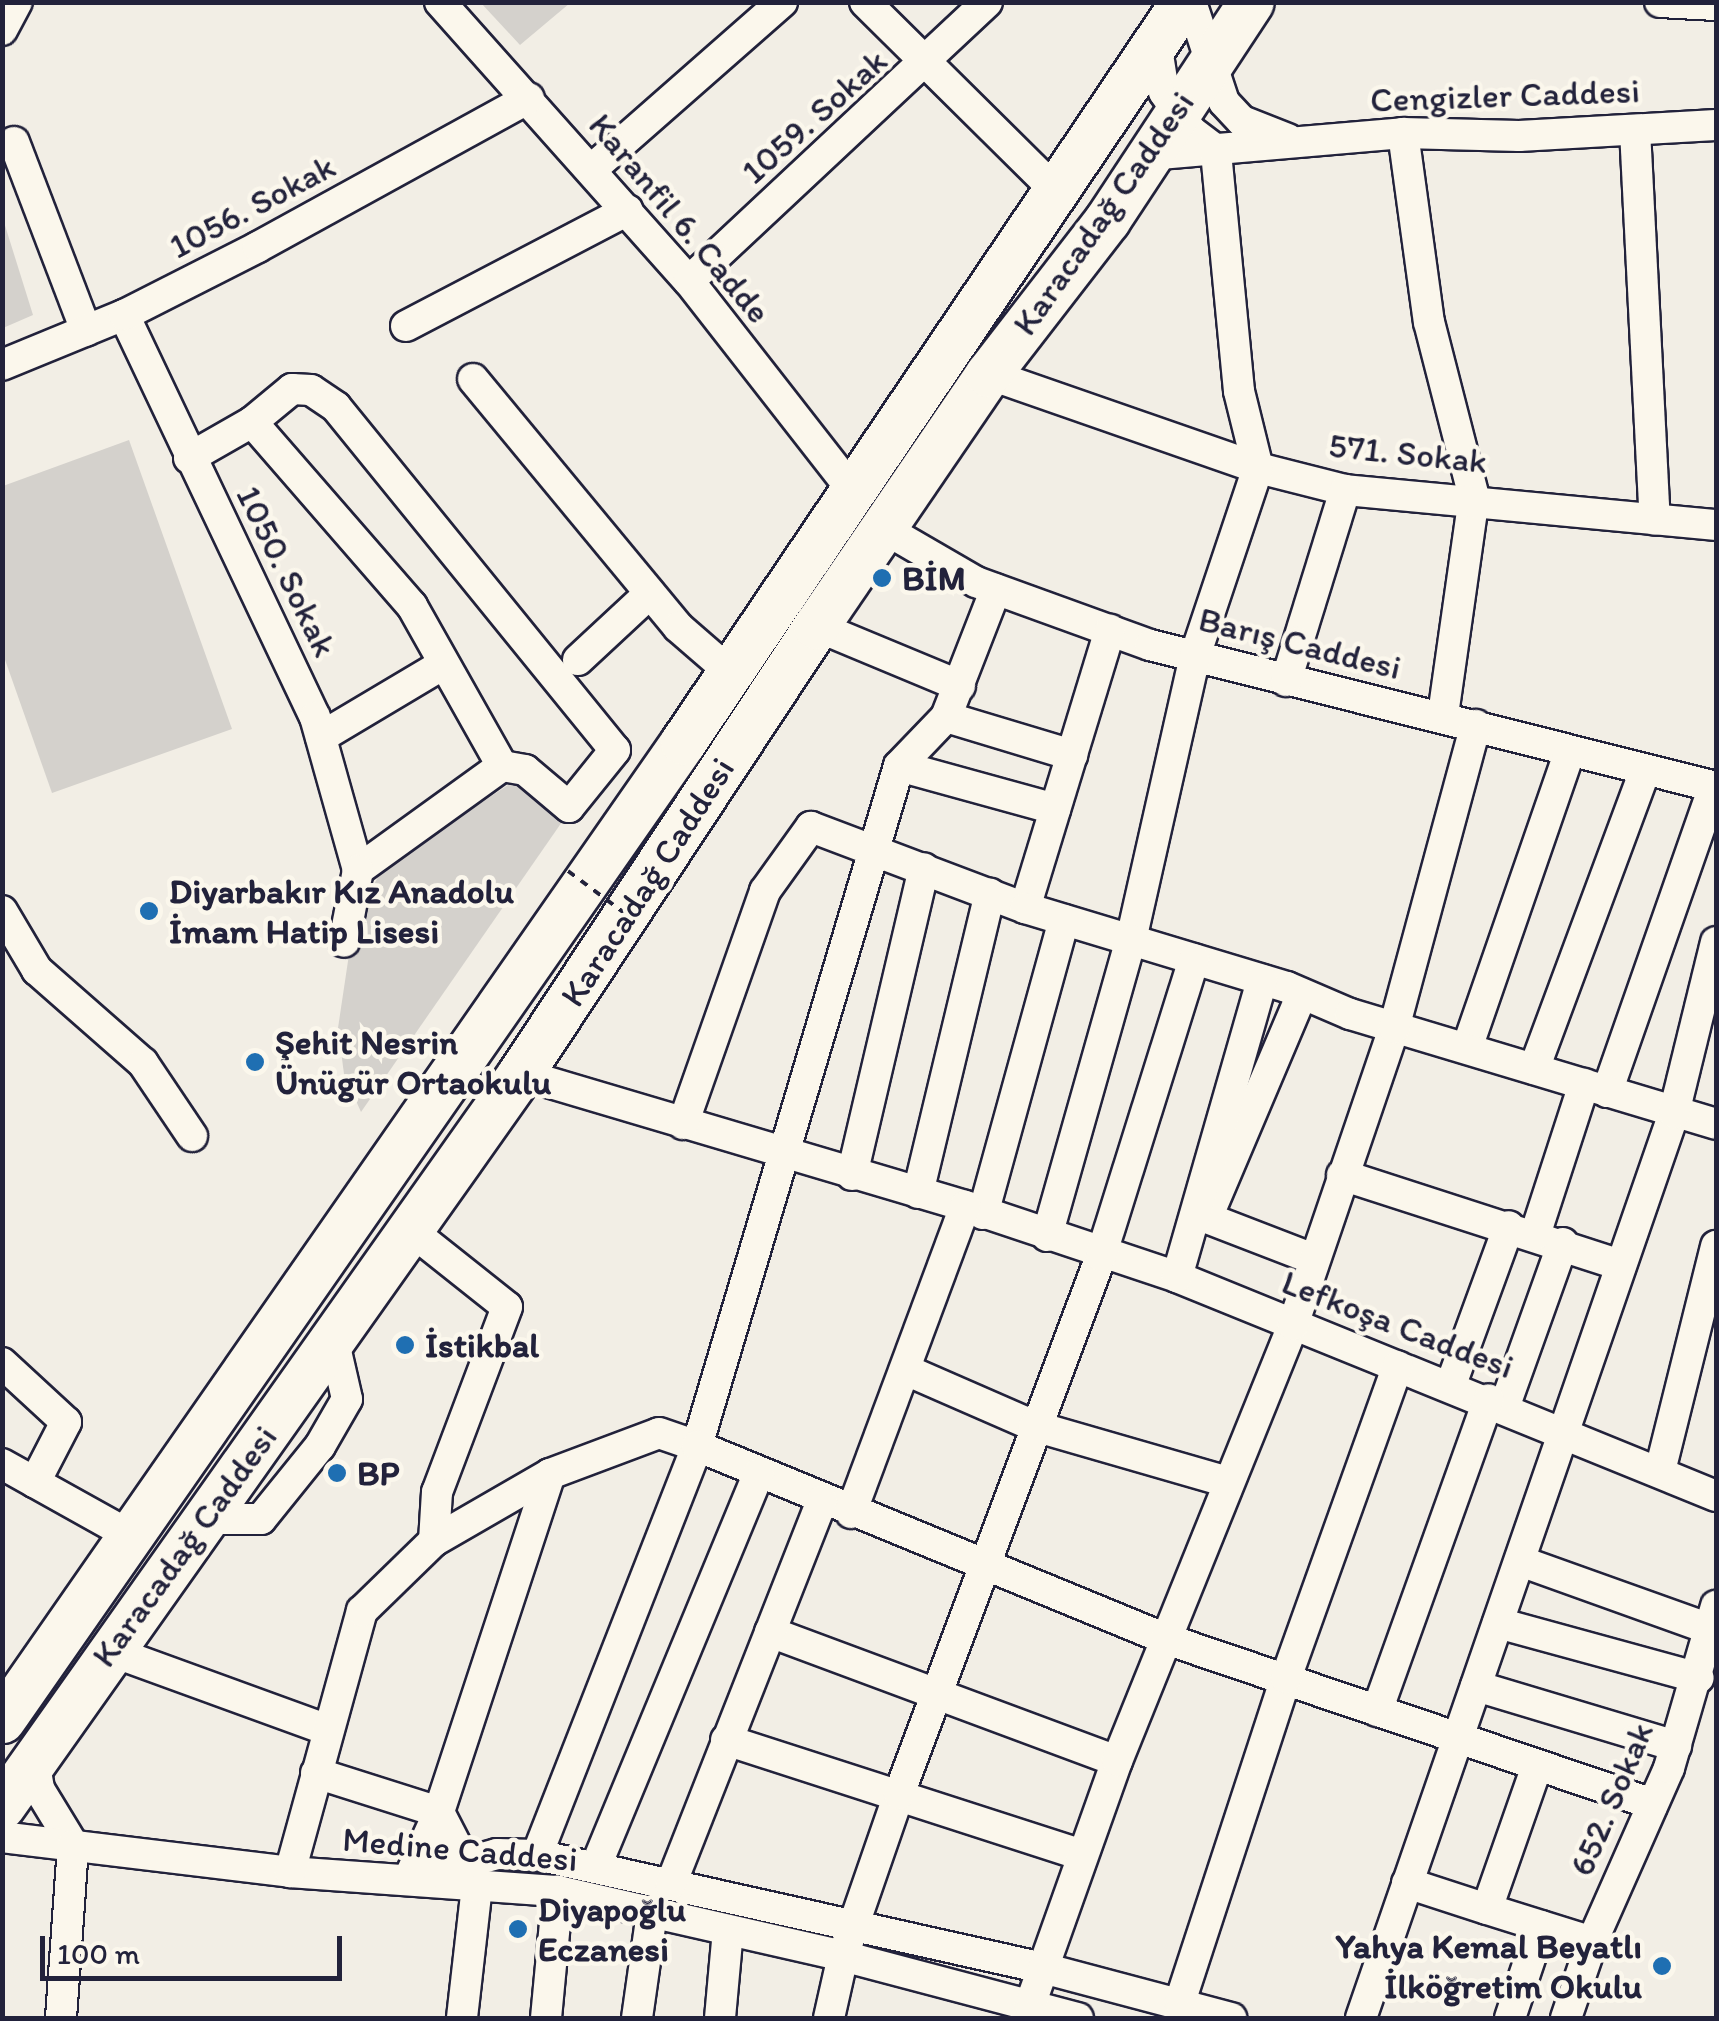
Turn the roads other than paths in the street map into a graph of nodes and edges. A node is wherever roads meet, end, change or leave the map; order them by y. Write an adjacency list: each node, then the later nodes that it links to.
1 (18, 2): 12 (street)
2 (440, 2): 15 (street, Karanfil 6. Cadde)
3 (782, 2): 24 (street)
4 (865, 2): 14 (street)
5 (987, 2): 14 (street, 1059. Sokak)
6 (1183, 2): 11 (highway, Karacadağ Caddesi)
7 (1190, 2): 13 (street, Cengizler Caddesi)
8 (1251, 2): 13 (highway, Karacadağ Caddesi)
9 (1660, 2): 10 (street)
10 (1716, 5)
11 (1155, 23): 16 (street); 25 (highway, Karacadağ Caddesi)
12 (2, 30)
13 (1209, 62): 16 (highway, Karacadağ Caddesi); 20 (street, Cengizler Caddesi)
14 (926, 65): 25 (street); 27 (street, 1059. Sokak)
15 (528, 98): 24 (street, Karanfil 6. Cadde); 28 (street, 1056. Sokak)
16 (1176, 112): 22 (street); 23 (highway, Karacadağ Caddesi)
17 (1716, 125): 18 (street, Cengizler Caddesi)
18 (1635, 130): 19 (street, Cengizler Caddesi); 40 (street)
19 (1402, 133): 20 (street, Cengizler Caddesi); 39 (street)
20 (1296, 141): 22 (street, Cengizler Caddesi)
21 (14, 142): 30 (street)
22 (1216, 150): 23 (street, Cengizler Caddesi); 36 (street)
23 (1148, 155): 32 (highway, Karacadağ Caddesi)
24 (592, 169): 26 (street, Karanfil 6. Cadde)
25 (1056, 191): 37 (highway, Karacadağ Caddesi)
26 (628, 210): 27 (street, Karanfil 6. Cadde); 29 (street)
27 (689, 281): 37 (street, Karanfil 6. Cadde)
28 (124, 315): 30 (street, 1056. Sokak); 35 (street, 1050. Sokak)
29 (406, 326)
30 (86, 330): 31 (street, 1056. Sokak)
31 (2, 364)
32 (988, 374): 36 (street, 571. Sokak); 42 (highway, Karacadağ Caddesi)
33 (474, 378): 44 (street)
34 (252, 422): 35 (street); 49 (street); 59 (street)
35 (189, 458): 56 (street, 1050. Sokak)
36 (1258, 468): 38 (street, 571. Sokak); 47 (street)
37 (852, 490): 50 (highway, Karacadağ Caddesi)
38 (1345, 490): 39 (street, 571. Sokak); 51 (street)
39 (1474, 497): 40 (street, 571. Sokak); 54 (street)
40 (1655, 520): 41 (street, 571. Sokak)
41 (1716, 525)
42 (883, 528): 43 (street, Barış Caddesi); 45 (highway, Karacadağ Caddesi)
43 (996, 589): 46 (street, Barış Caddesi); 52 (street)
44 (650, 593): 48 (street); 50 (street)
45 (816, 626): 52 (street); 80 (highway, Karacadağ Caddesi)
46 (1110, 630): 47 (street, Barış Caddesi); 58 (street)
47 (1195, 656): 51 (street, Barış Caddesi); 71 (street)
48 (578, 660)
49 (440, 666): 56 (street); 59 (street)
50 (730, 672): 117 (highway, Karacadağ Caddesi)
51 (1286, 681): 54 (street, Barış Caddesi)
52 (960, 686): 53 (street)
53 (946, 716): 58 (street); 60 (street)
54 (1442, 716): 55 (street, Barış Caddesi)
55 (1476, 725): 57 (street, Barış Caddesi); 77 (street)
56 (321, 738): 66 (street, 1050. Sokak)
57 (1570, 751): 61 (street, Barış Caddesi); 78 (street)
58 (1072, 755): 63 (street)
59 (502, 766): 66 (street)
60 (899, 766): 63 (street); 64 (street)
61 (1646, 770): 62 (street, Barış Caddesi); 79 (street)
62 (1715, 786): 81 (street)
63 (1055, 809): 68 (street)
64 (875, 847): 65 (street); 83 (street); 86 (street)
65 (924, 868): 67 (street); 88 (street)
66 (358, 870): 72 (street)
67 (990, 894): 68 (street); 89 (street)
68 (1024, 908): 70 (street)
69 (2, 911): 85 (street)
70 (1064, 920): 71 (street); 90 (street)
71 (1131, 940): 74 (street); 93 (street)
72 (344, 942)
73 (1716, 942): 82 (street)
74 (1194, 959): 75 (street); 95 (street)
75 (1262, 980): 76 (street); 98 (street)
76 (1302, 994): 77 (street); 96 (street)
77 (1394, 1028): 78 (street); 87 (street)
78 (1467, 1048): 79 (street)
79 (1534, 1069): 81 (street)
80 (520, 1074): 83 (street, Lefkoşa Caddesi); 91 (highway, Karacadağ Caddesi)
81 (1595, 1088): 82 (street); 92 (street)
82 (1674, 1113): 84 (street); 97 (street)
83 (683, 1124): 86 (street, Lefkoşa Caddesi)
84 (1716, 1124)
85 (192, 1136)
86 (785, 1156): 88 (street, Lefkoşa Caddesi); 107 (street)
87 (1342, 1174): 92 (street); 96 (street)
88 (852, 1175): 89 (street, Lefkoşa Caddesi)
89 (918, 1193): 90 (street, Lefkoşa Caddesi)
90 (974, 1210): 93 (street, Lefkoşa Caddesi); 102 (street)
91 (408, 1229): 118 (street); 125 (highway, Karacadağ Caddesi)
92 (1535, 1235): 97 (street); 103 (street); 104 (street)
93 (1047, 1236): 95 (street, Lefkoşa Caddesi)
94 (1716, 1246): 109 (street)
95 (1101, 1256): 98 (street, Lefkoşa Caddesi); 105 (street)
96 (1313, 1259): 99 (street)
97 (1621, 1264): 106 (street)
98 (1177, 1278): 99 (street, Lefkoşa Caddesi)
99 (1293, 1325): 101 (street, Lefkoşa Caddesi); 112 (street)
100 (2, 1362): 113 (street)
101 (1398, 1366): 103 (street, Lefkoşa Caddesi); 126 (street)
102 (906, 1370): 105 (street); 116 (street)
103 (1450, 1387): 104 (street, Lefkoşa Caddesi)
104 (1497, 1402): 106 (street, Lefkoşa Caddesi); 130 (street)
105 (1034, 1426): 112 (street); 120 (street)
106 (1566, 1433): 109 (street, Lefkoşa Caddesi); 119 (street)
107 (697, 1446): 110 (street); 111 (street); 146 (street)
108 (2, 1464): 113 (street)
109 (1660, 1471): 114 (street, Lefkoşa Caddesi)
110 (759, 1473): 115 (street); 148 (street)
111 (550, 1474): 118 (street); 143 (street)
112 (1225, 1481): 124 (street)
113 (35, 1482): 117 (street)
114 (1716, 1496)
115 (822, 1501): 116 (street); 123 (street)
116 (851, 1514): 120 (street)
117 (128, 1534): 131 (highway, Karacadağ Caddesi)
118 (434, 1541): 132 (street)
119 (1520, 1561): 121 (street); 122 (street)
120 (986, 1568): 124 (street); 129 (street)
121 (1715, 1622): 127 (street, 652. Sokak)
122 (1498, 1623): 127 (street); 128 (street)
123 (770, 1632): 129 (street); 133 (street)
124 (1166, 1639): 126 (street); 137 (street)
125 (108, 1650): 132 (street); 136 (highway, Karacadağ Caddesi)
126 (1286, 1678): 130 (street); 163 (street)
127 (1699, 1678): 135 (street, 652. Sokak)
128 (1476, 1686): 134 (street); 135 (street)
129 (938, 1694): 137 (street); 140 (street)
130 (1377, 1711): 134 (street)
131 (2, 1720)
132 (328, 1730): 139 (street)
133 (726, 1740): 140 (street); 153 (street)
134 (1456, 1741): 138 (street); 152 (street)
135 (1676, 1746): 141 (street, 652. Sokak)
136 (34, 1760): 142 (highway, Karacadağ Caddesi); 145 (street)
137 (1116, 1761): 147 (street)
138 (1538, 1766): 141 (street); 155 (street)
139 (316, 1772): 143 (street); 149 (street)
140 (899, 1794): 147 (street); 157 (street)
141 (1653, 1804): 160 (street, 652. Sokak)
142 (2, 1806)
143 (439, 1812): 150 (street); 151 (street)
144 (2, 1837): 145 (street, Medine Caddesi)
145 (73, 1845): 149 (street, Medine Caddesi); 165 (street)
146 (538, 1855): 148 (street); 150 (street)
147 (1081, 1855): 162 (street)
148 (596, 1866): 153 (street)
149 (290, 1872): 151 (street, Medine Caddesi)
150 (470, 1874): 151 (street, Medine Caddesi); 154 (street, Medine Caddesi); 166 (street)
151 (408, 1878)
152 (1407, 1883): 155 (street); 173 (street)
153 (672, 1884): 157 (street)
154 (558, 1891): 156 (street, Medine Caddesi); 167 (street)
155 (1487, 1910): 158 (street)
156 (652, 1913): 159 (street, Medine Caddesi); 168 (street)
157 (856, 1926): 161 (street); 162 (street)
158 (1542, 1926): 160 (street); 174 (street)
159 (728, 1930): 161 (street, Medine Caddesi); 169 (street)
160 (1592, 1942): 175 (street, 652. Sokak)
161 (843, 1956): 164 (street, Medine Caddesi); 170 (street)
162 (1043, 1968): 163 (street); 164 (street)
163 (1180, 2002): 172 (street)
164 (1030, 2006): 171 (street, Medine Caddesi)
165 (61, 2018)
166 (462, 2018)
167 (546, 2018)
168 (638, 2018)
169 (720, 2018)
170 (829, 2018)
171 (1078, 2018)
172 (1231, 2018)
173 (1361, 2018)
174 (1510, 2018)
175 (1566, 2018)

